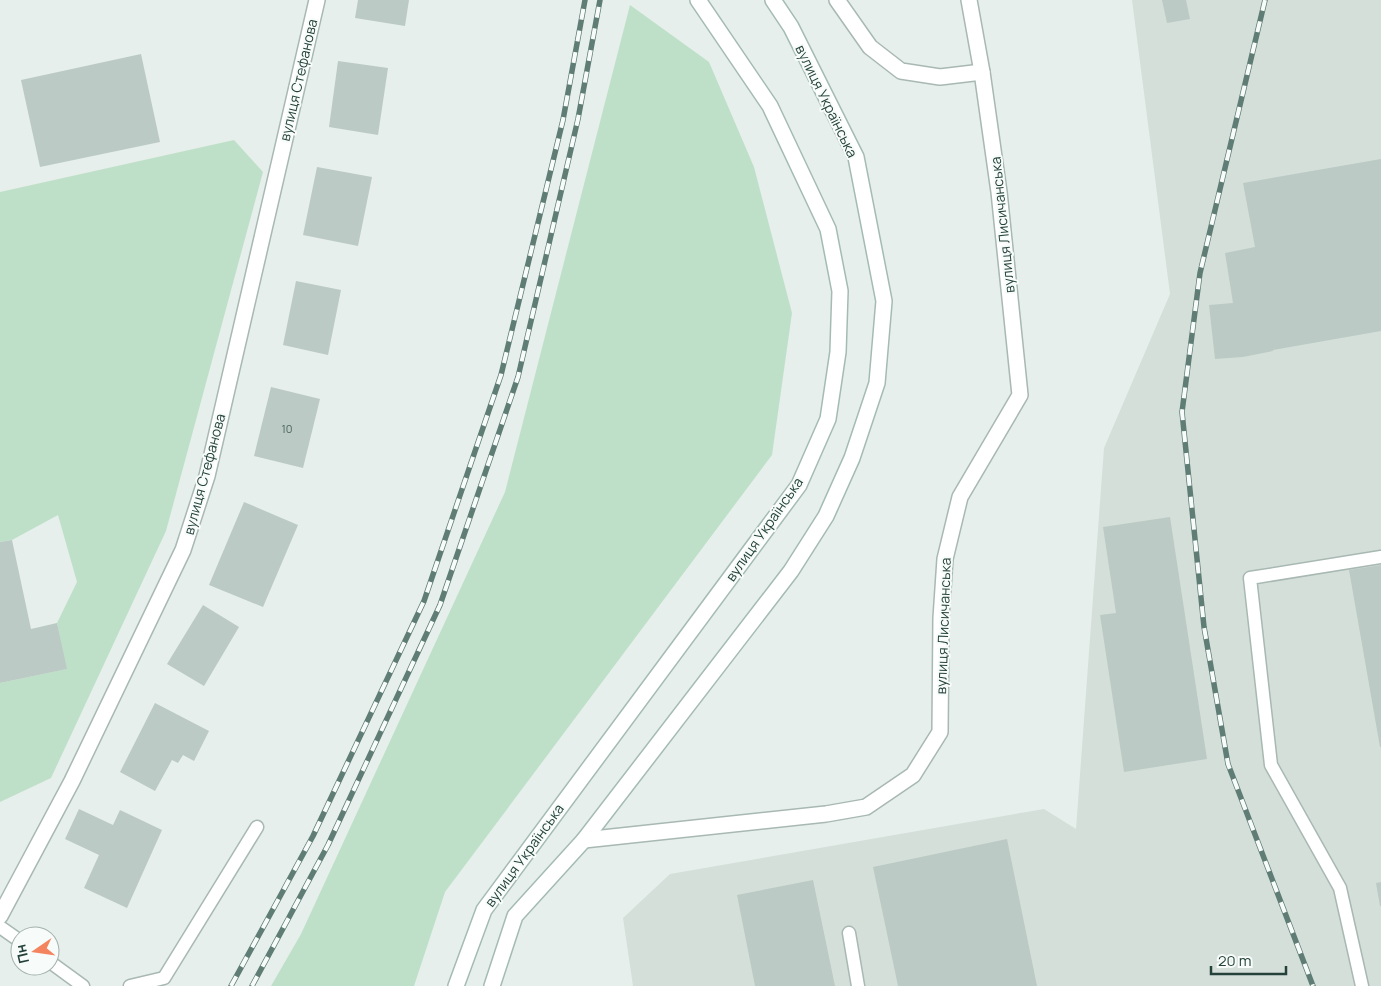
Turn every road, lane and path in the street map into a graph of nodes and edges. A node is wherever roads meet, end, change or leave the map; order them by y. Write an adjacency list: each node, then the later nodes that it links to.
1 (317, 0): 10 (street, вулиця Стефанова)
2 (698, 0): 15 (street, вулиця Українська)
3 (773, 0): 9 (street, вулиця Українська)
4 (837, 0): 6 (street)
5 (969, 0): 6 (street, вулиця Лисичанська)
6 (982, 72): 9 (street, вулиця Лисичанська)
7 (1381, 557): 18 (lane)
8 (257, 827): 14 (lane)
9 (584, 840): 16 (street, вулиця Українська)
10 (0, 916)
11 (849, 934): 17 (lane)
12 (60, 969): 13 (lane)
13 (83, 986)
14 (130, 986)
15 (456, 986)
16 (492, 986)
17 (858, 986)
18 (1362, 986)

